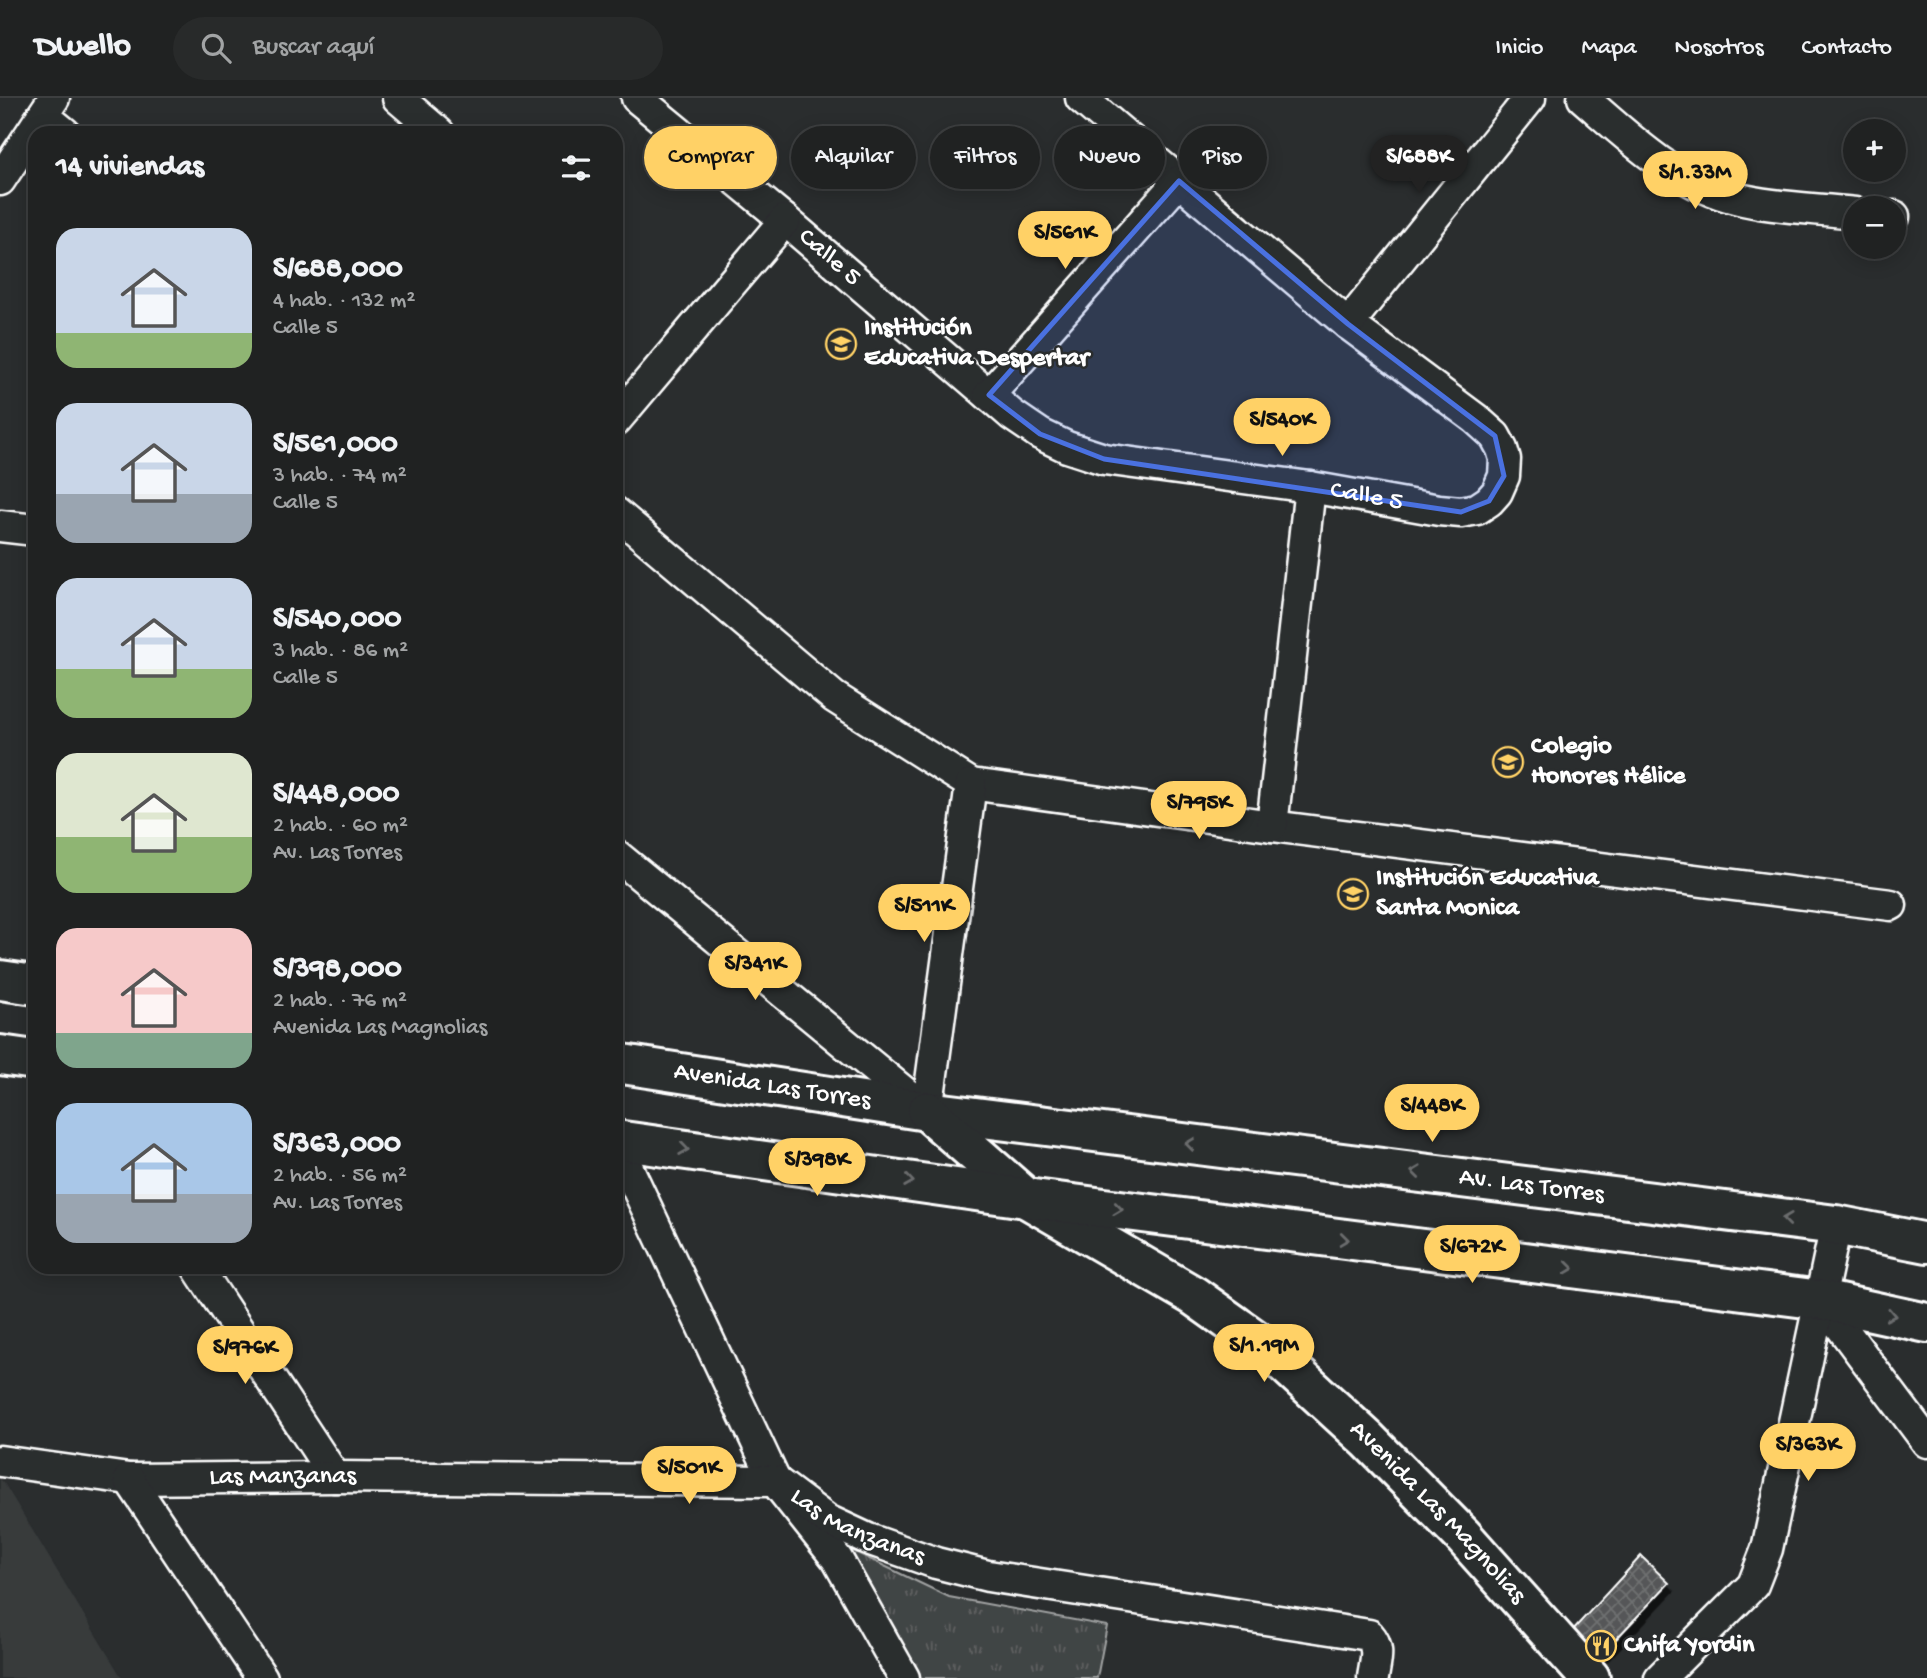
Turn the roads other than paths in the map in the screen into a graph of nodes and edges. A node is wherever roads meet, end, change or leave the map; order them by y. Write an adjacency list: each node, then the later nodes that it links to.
1 (398, 98): 6 (street)
2 (637, 98): 12 (street, Calle 5)
3 (1081, 98): 9 (street, Calle 5)
4 (1530, 98): 13 (street)
5 (1583, 98): 11 (street)
6 (431, 126)
7 (28, 146): 8 (street)
8 (0, 180)
9 (1179, 181): 14 (street)
10 (1188, 189): 13 (street, Calle 5)
11 (1843, 212)
12 (785, 220): 14 (street, Calle 5); 15 (street)
13 (1348, 324): 16 (street, Calle 5)
14 (989, 395): 16 (street, Calle 5)
15 (623, 412)
16 (1310, 487): 21 (street)
17 (623, 519): 20 (street)
18 (0, 526): 19 (street)
19 (28, 529)
20 (971, 784): 21 (street); 29 (street)
21 (1272, 826): 23 (street)
22 (623, 861): 29 (street)
23 (1891, 905)
24 (0, 980): 25 (street)
25 (28, 984)
26 (0, 1055): 27 (street)
27 (28, 1059)
28 (623, 1064): 29 (street, Avenida Las Torres)
29 (927, 1111): 32 (street, Avenida Las Magnolias); 33 (street, Av. Las Torres, one-way to 29)
30 (623, 1143): 32 (street, Avenida Las Magnolias, one-way to 32)
31 (623, 1157): 42 (street)
32 (1026, 1198): 36 (street, one-way to 36); 46 (street, Avenida Las Magnolias)
33 (1836, 1225): 34 (street, Av. Las Torres); 36 (street)
34 (1927, 1243)
35 (202, 1274): 40 (street)
36 (1821, 1300): 37 (street, one-way to 37); 38 (street); 47 (street)
37 (1927, 1323)
38 (1927, 1442)
39 (0, 1461): 41 (street, Las Manzanas)
40 (335, 1477): 41 (street, Las Manzanas); 42 (street, Las Manzanas)
41 (129, 1479): 43 (street)
42 (775, 1481): 44 (street); 45 (street, Las Manzanas)
43 (262, 1678)
44 (904, 1678)
45 (1373, 1678)
46 (1590, 1678)
47 (1660, 1678)

